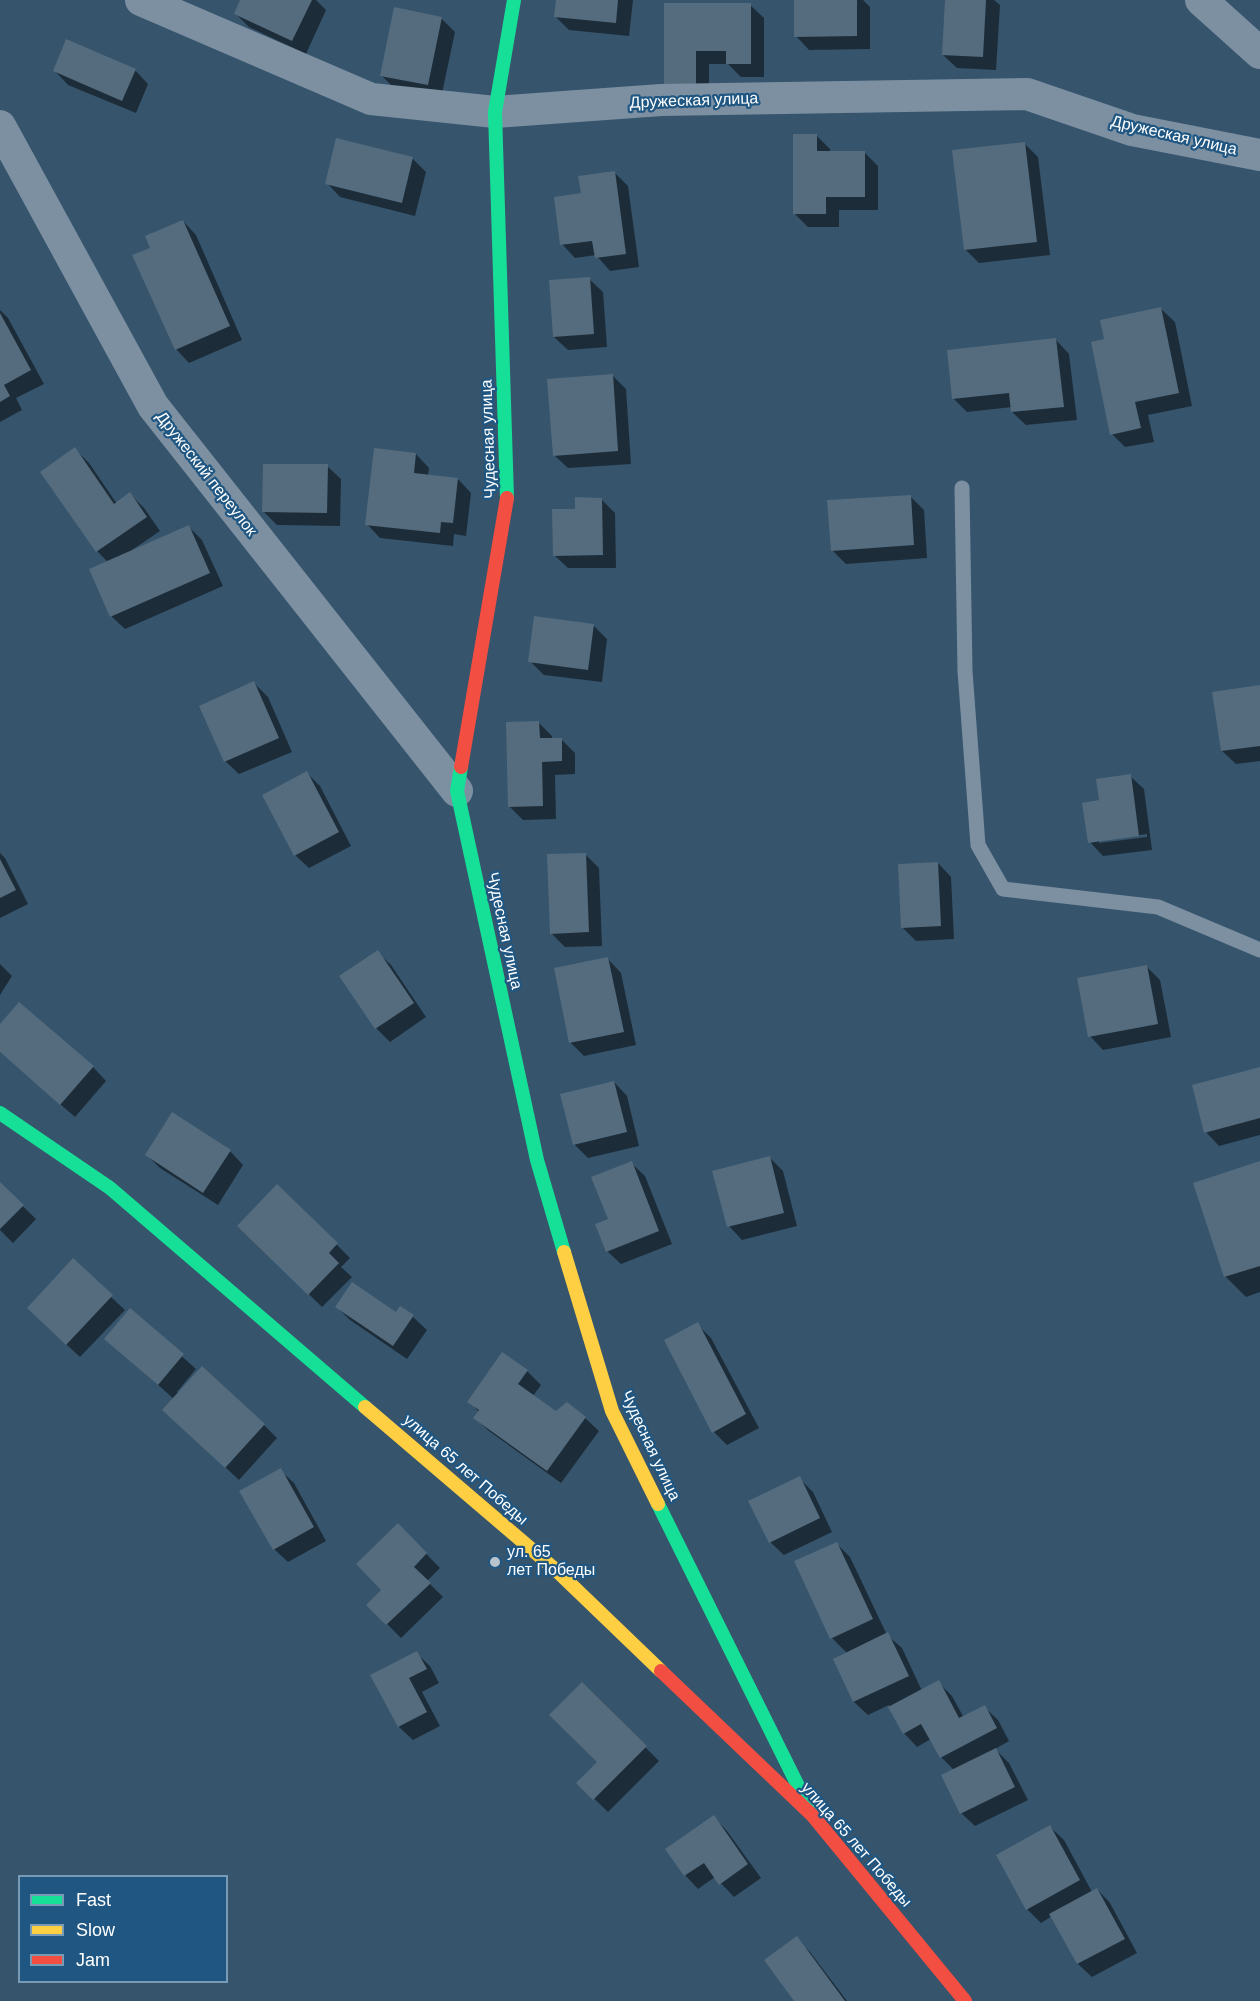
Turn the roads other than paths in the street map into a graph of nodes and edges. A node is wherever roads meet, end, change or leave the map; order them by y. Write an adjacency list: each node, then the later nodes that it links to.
1 (141, 0): 5 (street, Дружеская улица)
2 (514, 0): 5 (street, Чудесная улица)
3 (1201, 0): 4 (street)
4 (1260, 53)
5 (495, 112): 7 (street, Дружеская улица); 9 (street, Чудесная улица)
6 (0, 126): 9 (street, Дружеский переулок)
7 (1260, 155)
8 (962, 488): 10 (lane)
9 (457, 791): 12 (street, Чудесная улица)
10 (1260, 950)
11 (0, 1113): 12 (street, улица 65 лет Победы)
12 (813, 1816): 13 (street, улица 65 лет Победы)
13 (965, 2001)

